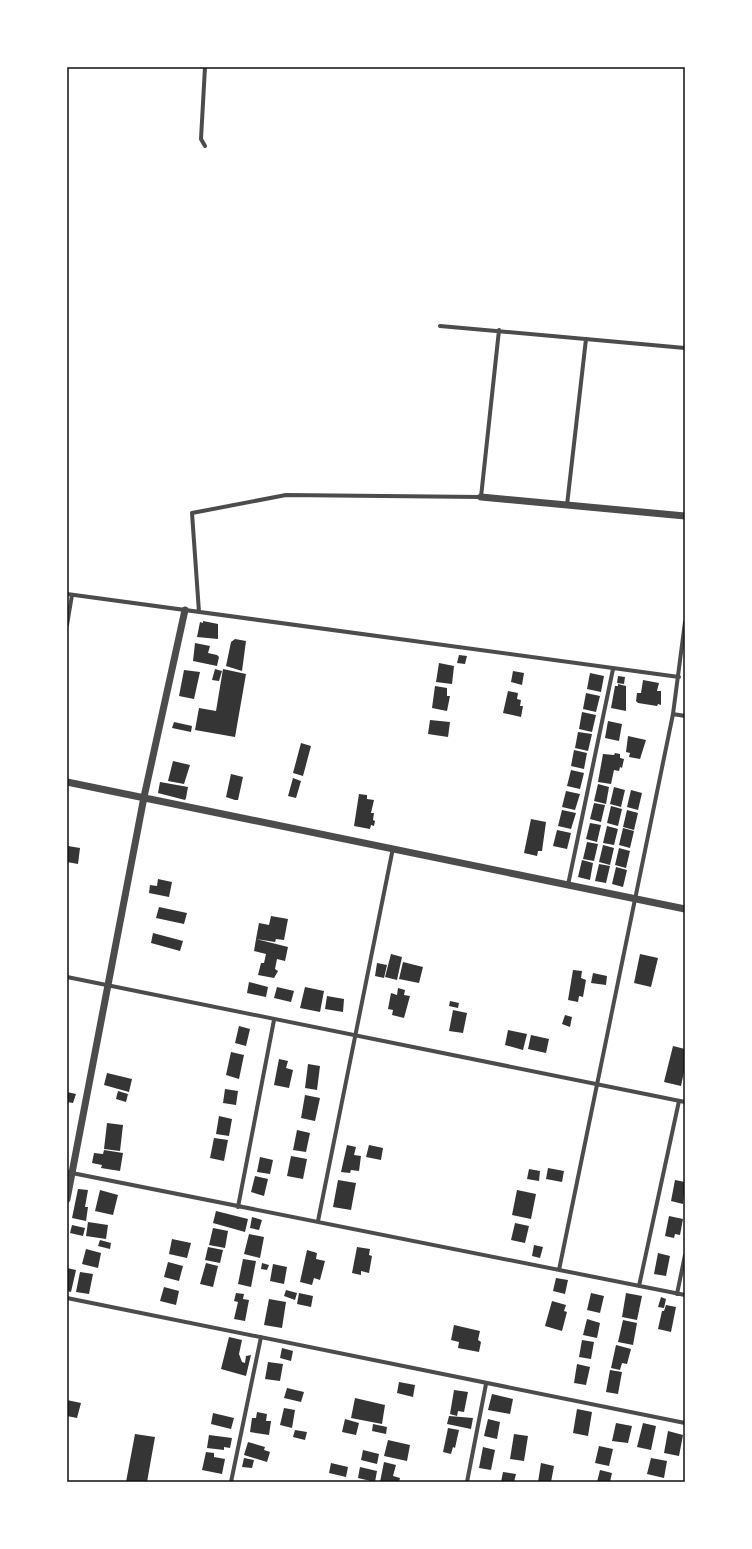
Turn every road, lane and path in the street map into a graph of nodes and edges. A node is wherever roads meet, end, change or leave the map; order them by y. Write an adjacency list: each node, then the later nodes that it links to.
1 (205, 67): 2 (street)
2 (205, 146)
3 (440, 326): 4 (street)
4 (499, 330): 5 (street); 7 (street)
5 (586, 339): 6 (street); 8 (street)
6 (685, 348)
7 (481, 497): 8 (street); 13 (street)
8 (567, 505): 9 (street)
9 (685, 516)
10 (67, 594): 11 (street)
11 (72, 595): 12 (street); 15 (street)
12 (184, 610): 13 (street); 21 (street)
13 (199, 612): 16 (street)
14 (685, 622): 17 (street)
15 (67, 625)
16 (613, 669): 17 (street); 23 (street)
17 (679, 677): 18 (street)
18 (673, 714): 19 (street); 24 (street)
19 (685, 716)
20 (67, 783): 21 (street)
21 (144, 797): 22 (street); 27 (street)
22 (394, 848): 23 (street); 29 (street)
23 (568, 886): 24 (street)
24 (635, 899): 25 (street); 30 (street)
25 (685, 909)
26 (67, 977): 27 (street)
27 (108, 986): 28 (street); 33 (street)
28 (274, 1020): 29 (street); 35 (street)
29 (355, 1036): 30 (street); 36 (street)
30 (597, 1085): 31 (street); 38 (street)
31 (679, 1101): 32 (street); 39 (street)
32 (685, 1102)
33 (70, 1172): 34 (street); 35 (street)
34 (67, 1200)
35 (238, 1206): 36 (street)
36 (318, 1222): 38 (street)
37 (685, 1255): 40 (street)
38 (559, 1270): 39 (street)
39 (639, 1286): 40 (street)
40 (677, 1294): 41 (street)
41 (685, 1295)
42 (67, 1298): 43 (street)
43 (261, 1337): 44 (street); 46 (street)
44 (486, 1384): 45 (street); 47 (street)
45 (685, 1423)
46 (231, 1482)
47 (467, 1482)

